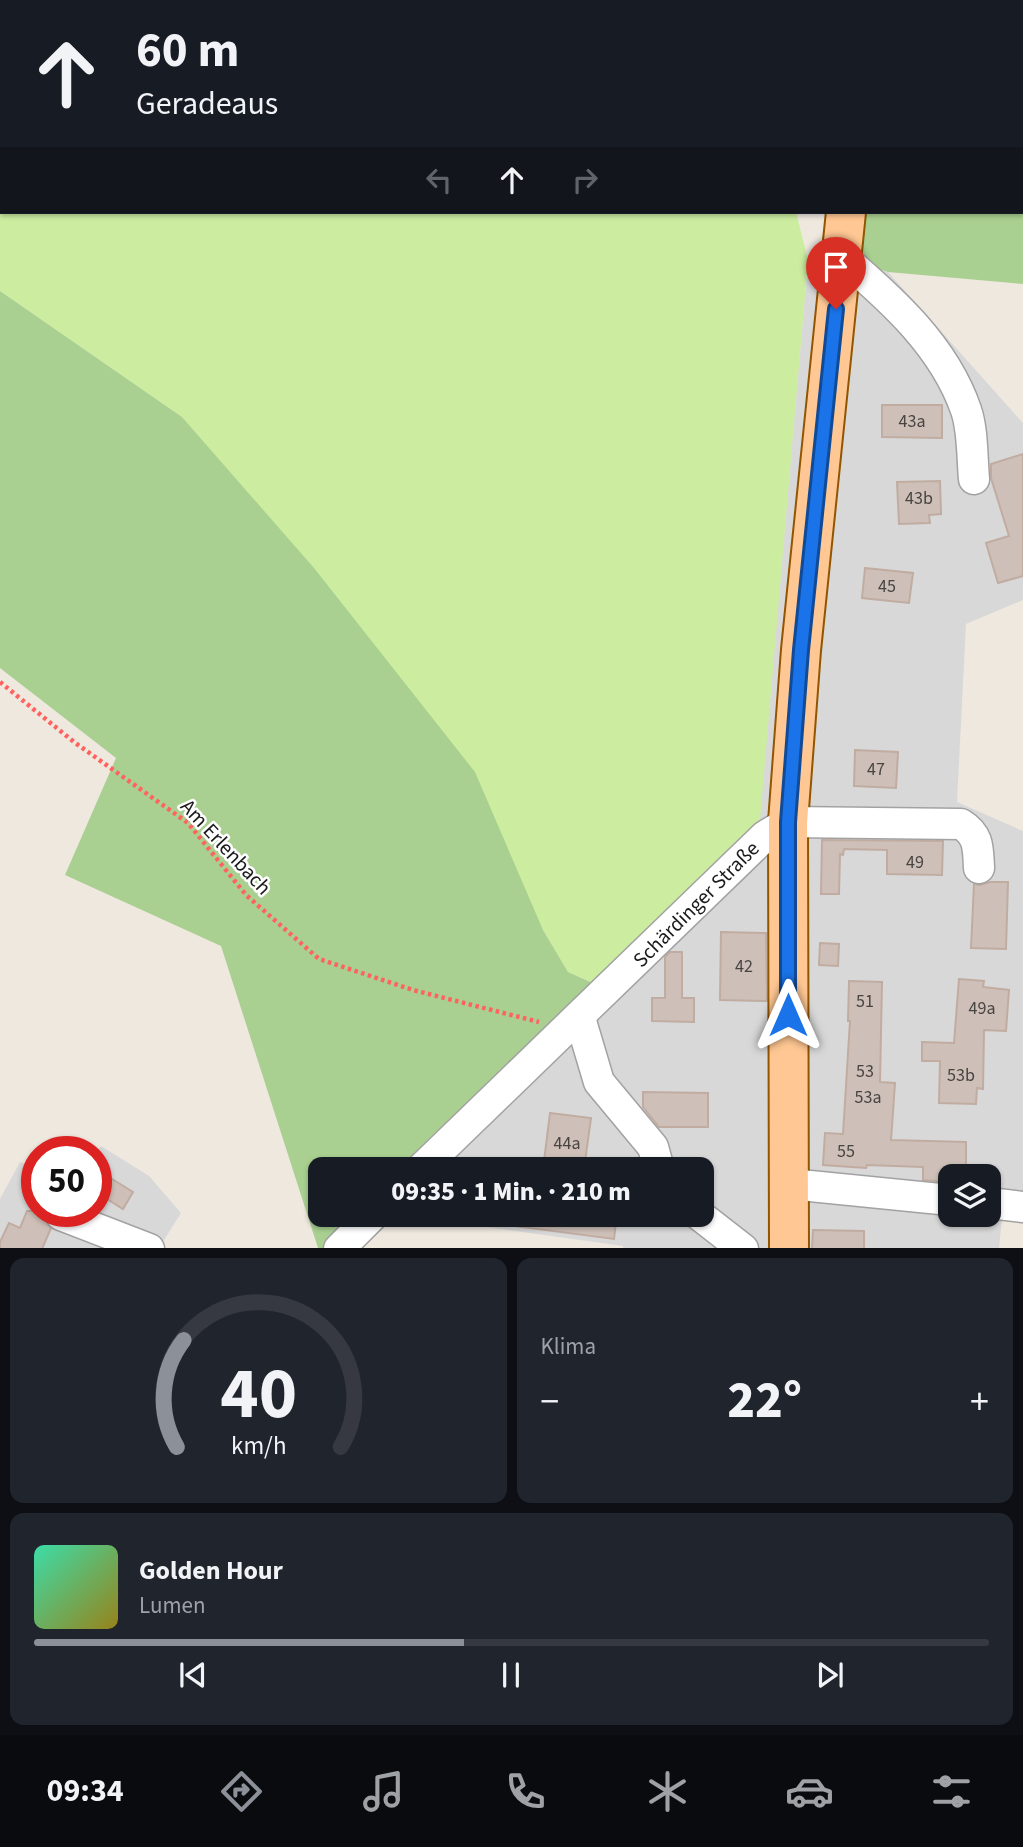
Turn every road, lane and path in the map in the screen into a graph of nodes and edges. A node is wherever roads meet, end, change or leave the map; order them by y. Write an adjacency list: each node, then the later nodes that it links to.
1 (846, 214): 2 (main road)
2 (842, 257): 3 (street); 5 (main road)
3 (974, 479)
4 (0, 682): 7 (path, Am Erlenbach)
5 (788, 822): 6 (street); 7 (street, Schärdinger Straße); 10 (main road, Schärdinger Straße)
6 (979, 868)
7 (574, 1024): 8 (street, Schärdinger Straße); 9 (street)
8 (434, 1157)
9 (656, 1157)
10 (790, 1184): 11 (street); 20 (main road, Schärdinger Straße)
11 (938, 1199)
12 (1001, 1204): 13 (street)
13 (1023, 1207)
14 (714, 1226): 19 (street)
15 (93, 1227): 17 (street)
16 (361, 1227): 18 (street)
17 (149, 1248)
18 (339, 1248)
19 (743, 1248)
20 (789, 1248)

